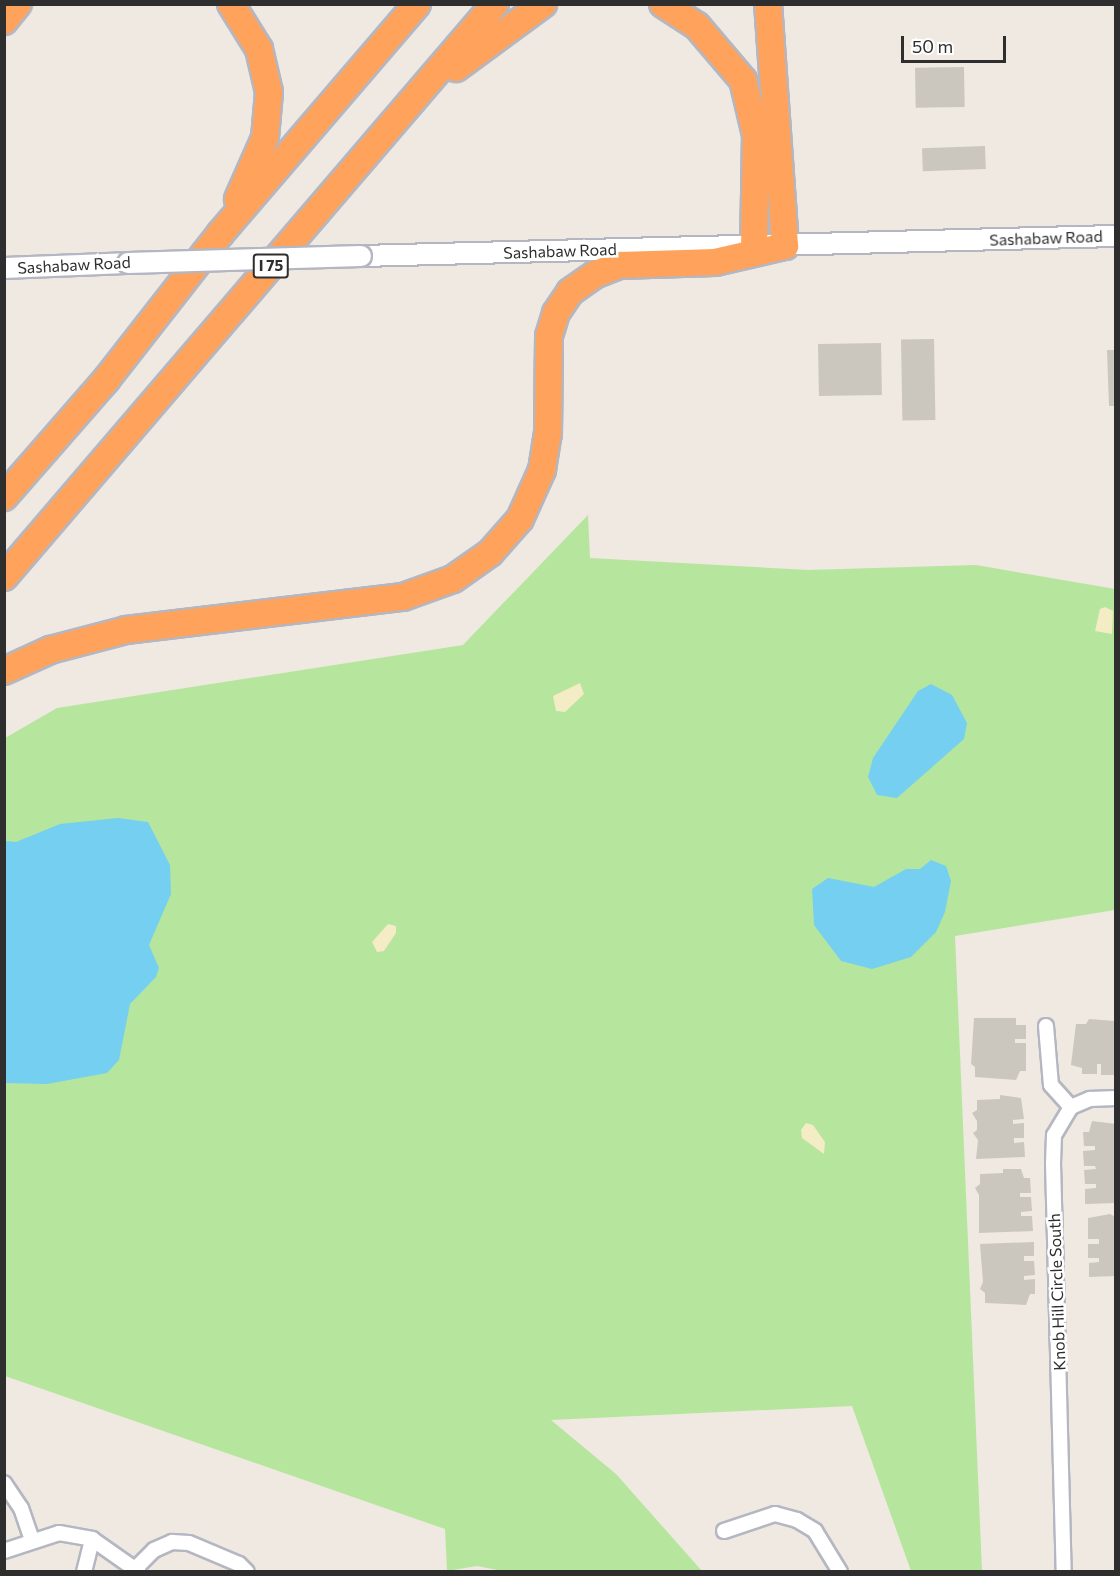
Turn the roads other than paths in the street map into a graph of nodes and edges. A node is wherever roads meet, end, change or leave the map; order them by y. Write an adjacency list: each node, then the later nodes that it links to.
1 (18, 4): 8 (highway)
2 (231, 4): 10 (highway)
3 (417, 4): 10 (highway)
4 (495, 4): 9 (highway, I 75)
5 (543, 4): 9 (highway)
6 (663, 4): 12 (highway)
7 (768, 4): 13 (highway)
8 (4, 21)
9 (400, 117): 16 (highway, I 75)
10 (220, 234): 15 (highway)
11 (1116, 236): 13 (main road, Sashabaw Road)
12 (754, 246): 13 (main road, Sashabaw Road); 14 (main road, Sashabaw Road, bridge)
13 (784, 246): 17 (highway)
14 (4, 268)
15 (4, 497)
16 (4, 577)
17 (4, 671)
18 (1046, 1026): 20 (street)
19 (1116, 1098): 20 (street)
20 (1071, 1107): 30 (street, Knob Hill Circle South)
21 (4, 1483): 24 (street)
22 (724, 1531): 29 (street)
23 (92, 1539): 24 (street); 26 (street); 27 (street)
24 (32, 1540): 25 (street)
25 (4, 1551)
26 (137, 1570): 28 (street)
27 (84, 1572)
28 (247, 1572)
29 (840, 1572)
30 (1064, 1572)

